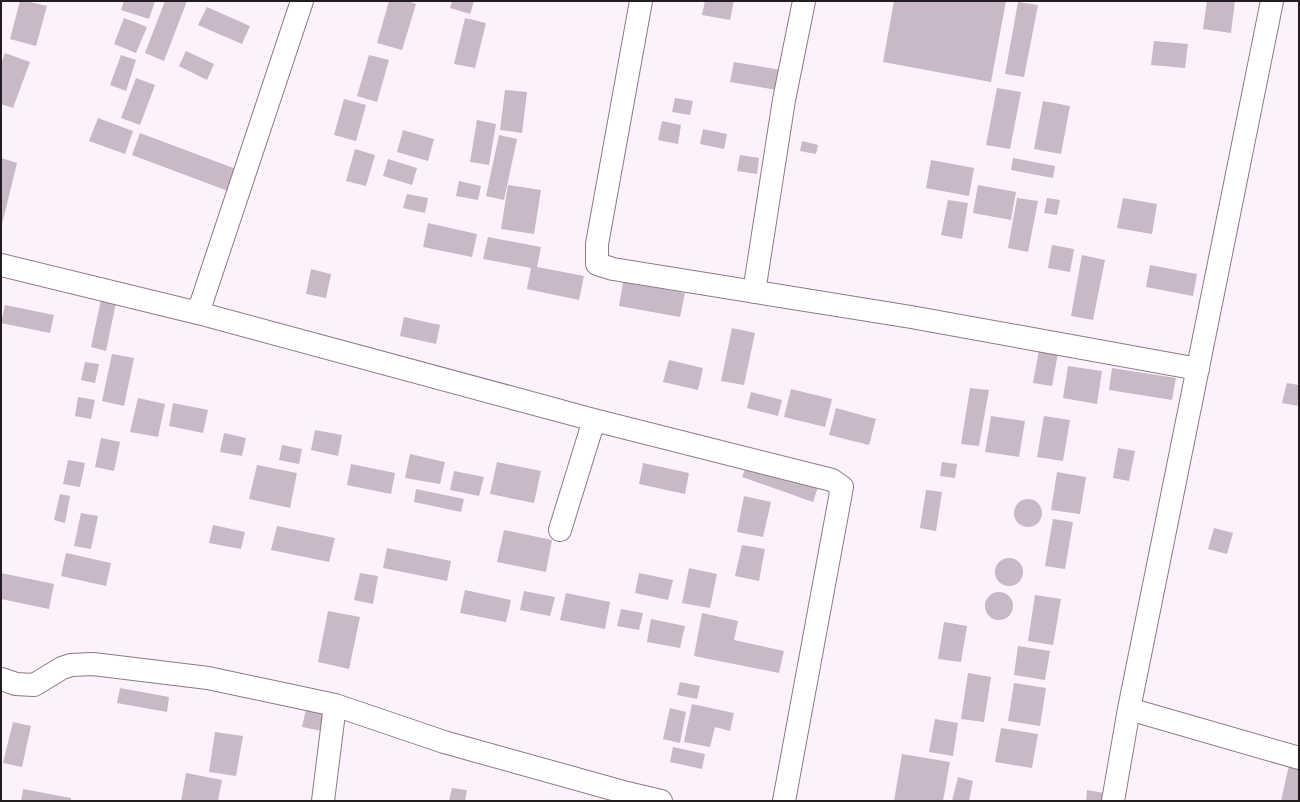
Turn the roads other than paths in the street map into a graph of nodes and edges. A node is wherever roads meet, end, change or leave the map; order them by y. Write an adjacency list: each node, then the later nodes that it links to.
1 (302, 1): 7 (street)
2 (641, 1): 6 (street)
3 (804, 1): 6 (street)
4 (1272, 1): 8 (street)
5 (1, 265): 7 (street)
6 (754, 292): 8 (street)
7 (198, 313): 9 (street)
8 (1198, 369): 13 (street)
9 (594, 420): 10 (street); 18 (street)
10 (560, 530)
11 (1, 679): 12 (street)
12 (335, 705): 15 (street); 16 (street)
13 (1129, 709): 14 (street); 19 (street)
14 (1299, 758)
15 (627, 797): 17 (street)
16 (323, 801)
17 (661, 801)
18 (784, 801)
19 (1113, 801)

